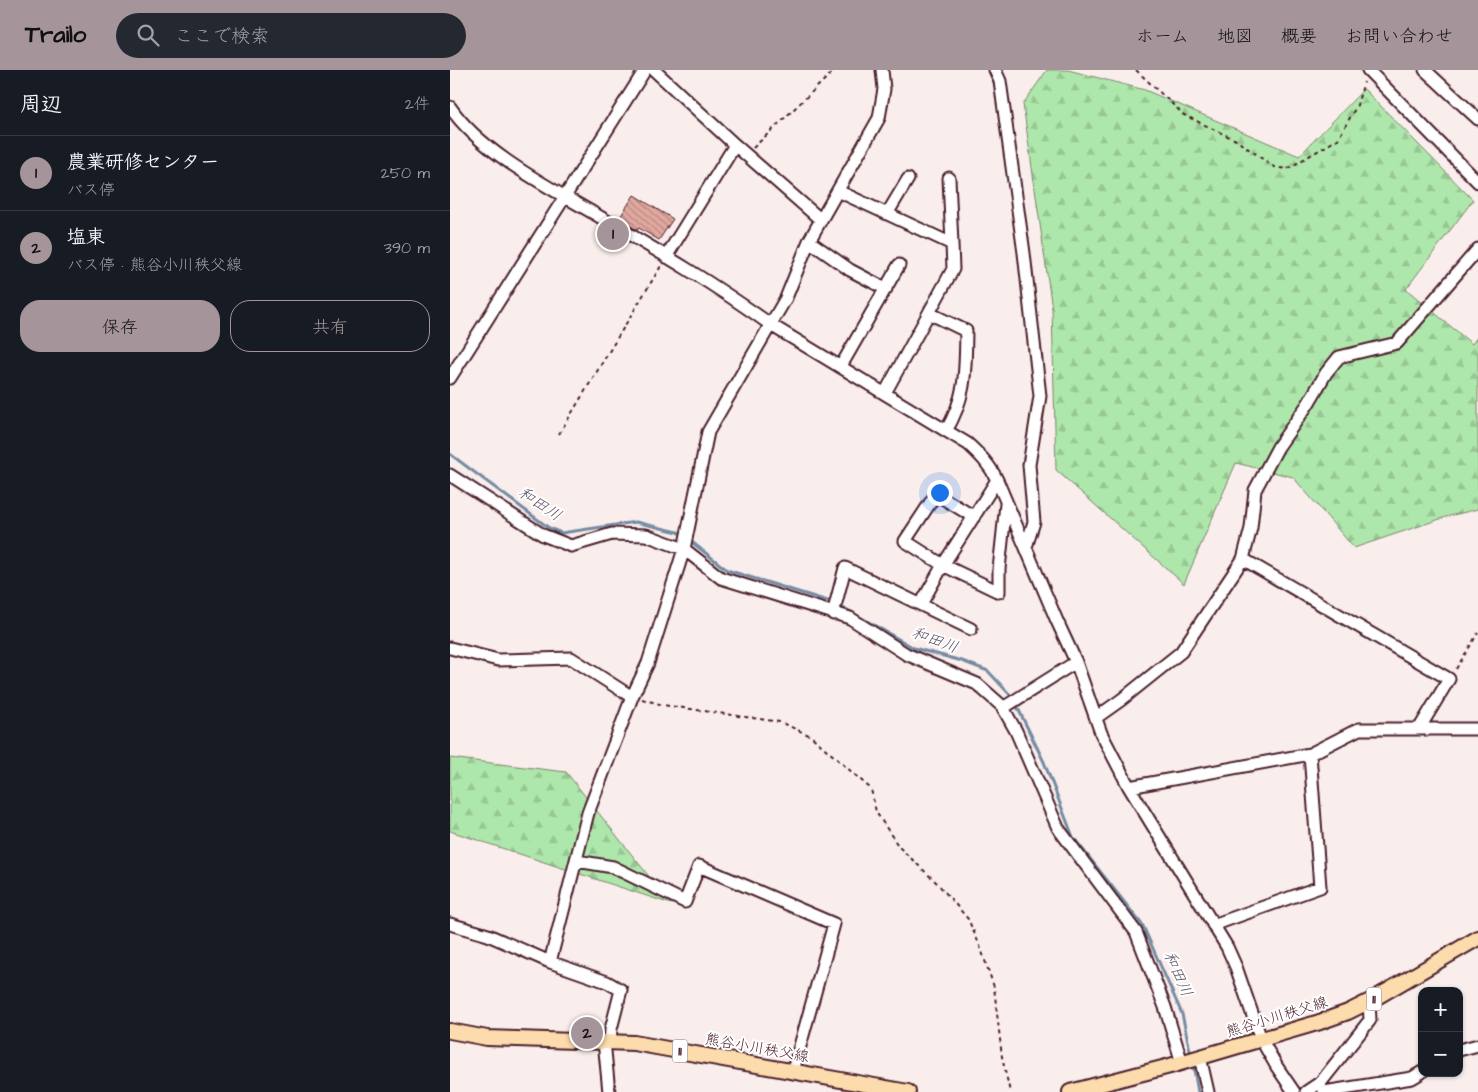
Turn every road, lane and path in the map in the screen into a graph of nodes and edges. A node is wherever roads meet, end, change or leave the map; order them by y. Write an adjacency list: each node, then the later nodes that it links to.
1 (645, 70): 17 (street)
2 (654, 70): 11 (street)
3 (835, 70): 12 (path)
4 (882, 70): 16 (street)
5 (995, 70): 37 (street)
6 (1136, 70): 8 (path)
7 (1425, 70): 10 (street)
8 (1366, 74): 15 (street)
9 (450, 107): 17 (street)
10 (1478, 119)
11 (735, 145): 12 (street); 23 (street)
12 (746, 155): 19 (street)
13 (949, 178): 21 (street)
14 (908, 179): 18 (street)
15 (1478, 182)
16 (838, 191): 18 (street); 19 (street)
17 (565, 196): 23 (street); 29 (street)
18 (887, 214): 21 (street)
19 (821, 220): 20 (street)
20 (809, 241): 25 (street); 27 (street)
21 (952, 244): 26 (street)
22 (1478, 249): 39 (street)
23 (666, 257): 27 (street); 32 (path)
24 (899, 265): 25 (street)
25 (886, 289): 28 (street)
26 (929, 313): 30 (street); 31 (street)
27 (771, 325): 28 (street); 38 (street)
28 (840, 366): 30 (street)
29 (450, 378)
30 (885, 394): 31 (street)
31 (946, 431): 34 (street)
32 (559, 434)
33 (450, 475): 38 (street)
34 (997, 480): 35 (street); 36 (street)
35 (1006, 503): 37 (street); 40 (street)
36 (974, 517): 40 (street); 40 (street)
37 (1026, 547): 46 (street)
38 (684, 549): 42 (street); 48 (street)
39 (1243, 558): 47 (street); 50 (street)
40 (943, 565): 41 (street)
41 (921, 604): 42 (street); 43 (street)
42 (833, 614): 49 (street)
43 (971, 628)
44 (1478, 633): 47 (path)
45 (450, 648): 48 (street)
46 (1076, 662): 49 (street); 50 (street)
47 (1449, 679): 51 (street)
48 (632, 697): 55 (street); 72 (path)
49 (1003, 708): 67 (street)
50 (1097, 718): 54 (street)
51 (1420, 729): 52 (street); 53 (street)
52 (1478, 729)
53 (1310, 754): 54 (street); 57 (street)
54 (1129, 788): 57 (street)
55 (576, 861): 59 (street); 68 (street)
56 (450, 924): 59 (street)
57 (1214, 925): 62 (street)
58 (1478, 938): 60 (main road, 熊谷小川秩父線 / 11)
59 (550, 962): 63 (street)
60 (1369, 1002): 62 (main road, 熊谷小川秩父線 / 11); 76 (street)
61 (450, 1031): 63 (main road, 熊谷小川秩父線 / 11)
62 (1261, 1039): 66 (main road, 熊谷小川秩父線 / 11); 75 (street)
63 (607, 1041): 68 (main road, 熊谷小川秩父線 / 11); 70 (street)
64 (1478, 1045): 65 (street)
65 (1463, 1049)
66 (1200, 1057): 67 (main road, 熊谷小川秩父線 / 11); 74 (street)
67 (1182, 1063): 73 (main road, 熊谷小川秩父線 / 11)
68 (793, 1071): 71 (main road, 熊谷小川秩父線 / 11)
69 (1418, 1074): 77 (street)
70 (609, 1092)
71 (908, 1092)
72 (1010, 1092)
73 (1070, 1092)
74 (1208, 1092)
75 (1294, 1092)
76 (1306, 1092)
77 (1324, 1092)

